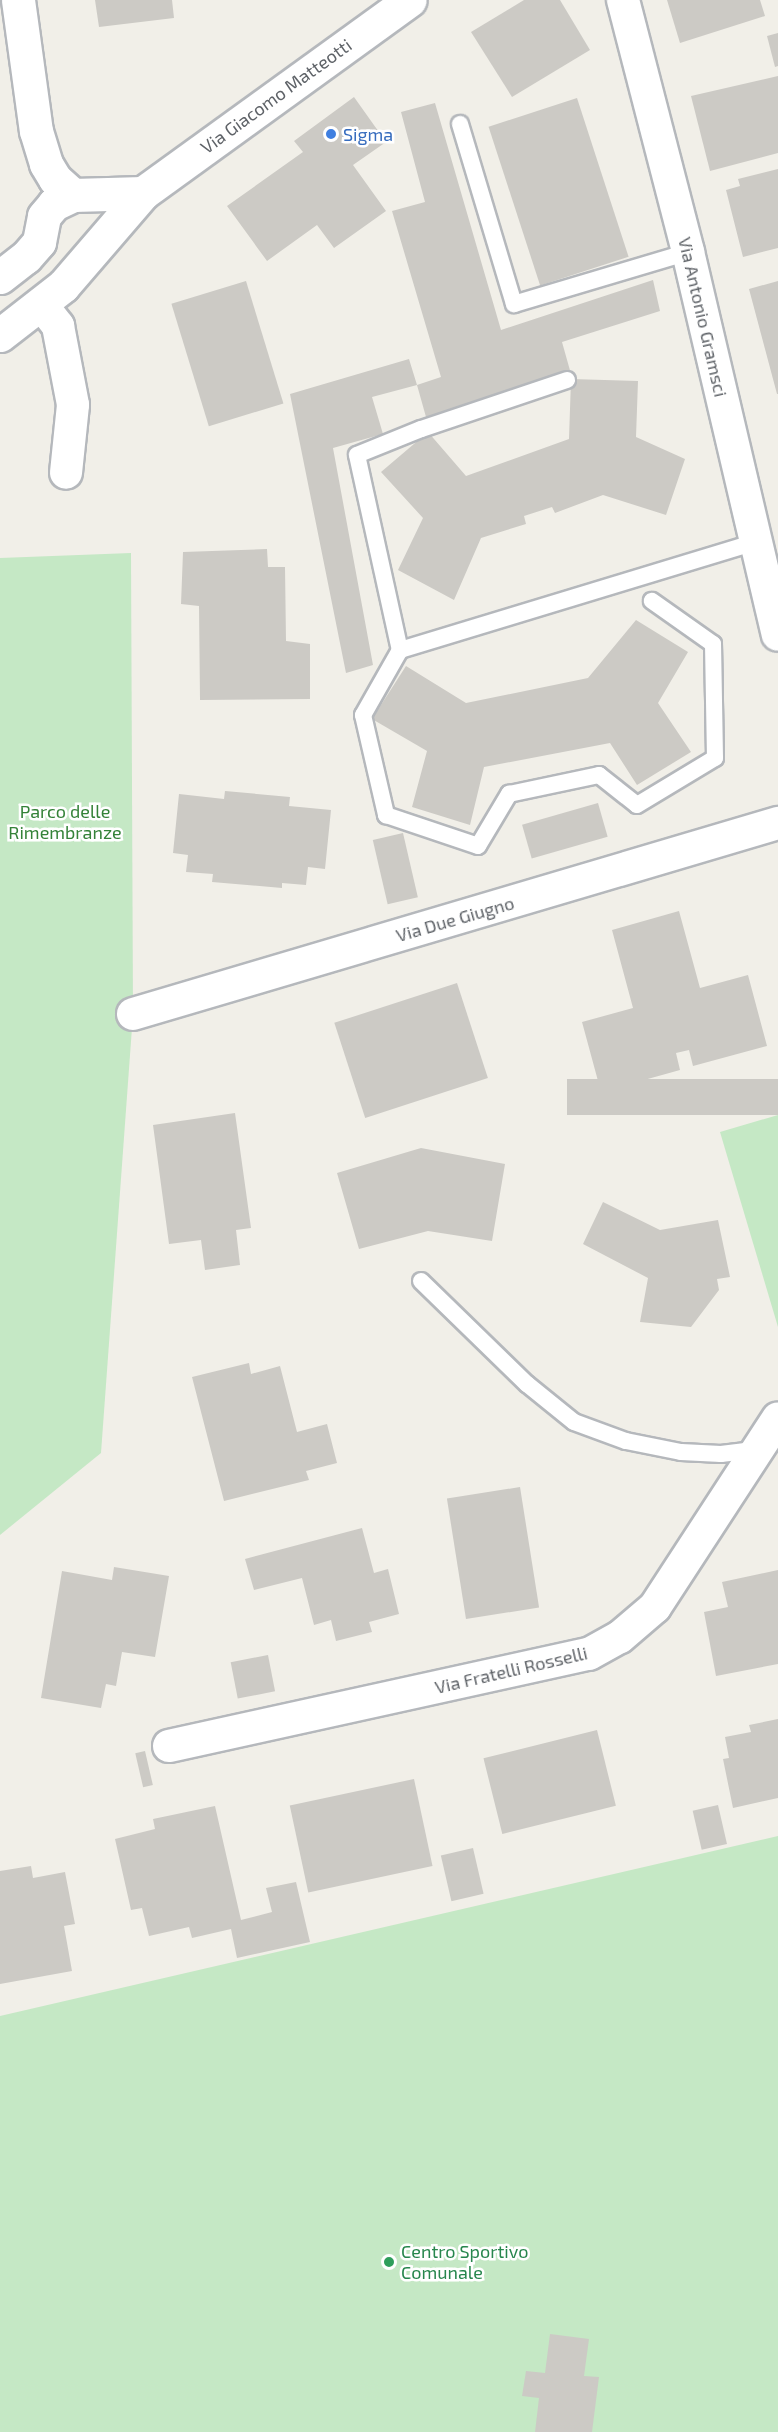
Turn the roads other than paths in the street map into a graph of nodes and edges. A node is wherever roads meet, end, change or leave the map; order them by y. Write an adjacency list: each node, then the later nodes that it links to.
1 (18, 0): 6 (street)
2 (410, 0): 5 (street, Via Giacomo Matteotti)
3 (623, 0): 8 (street, Via Antonio Gramsci)
4 (460, 124): 8 (lane)
5 (143, 193): 6 (street); 7 (street, Via Giacomo Matteotti)
6 (81, 195): 7 (street); 9 (street)
7 (106, 232): 10 (street, Via Giacomo Matteotti)
8 (688, 252): 14 (street, Via Antonio Gramsci)
9 (0, 277)
10 (41, 304): 11 (street, Via Giacomo Matteotti); 13 (street)
11 (0, 335)
12 (567, 380): 17 (lane)
13 (66, 473)
14 (756, 542): 16 (street, Via Antonio Gramsci); 17 (lane)
15 (652, 601): 17 (lane)
16 (778, 635)
17 (400, 650)
18 (778, 823): 19 (street, Via Due Giugno)
19 (133, 1014)
20 (421, 1281): 22 (lane)
21 (778, 1418): 22 (street, Via Fratelli Rosselli)
22 (754, 1450): 23 (street, Via Fratelli Rosselli)
23 (169, 1746)

